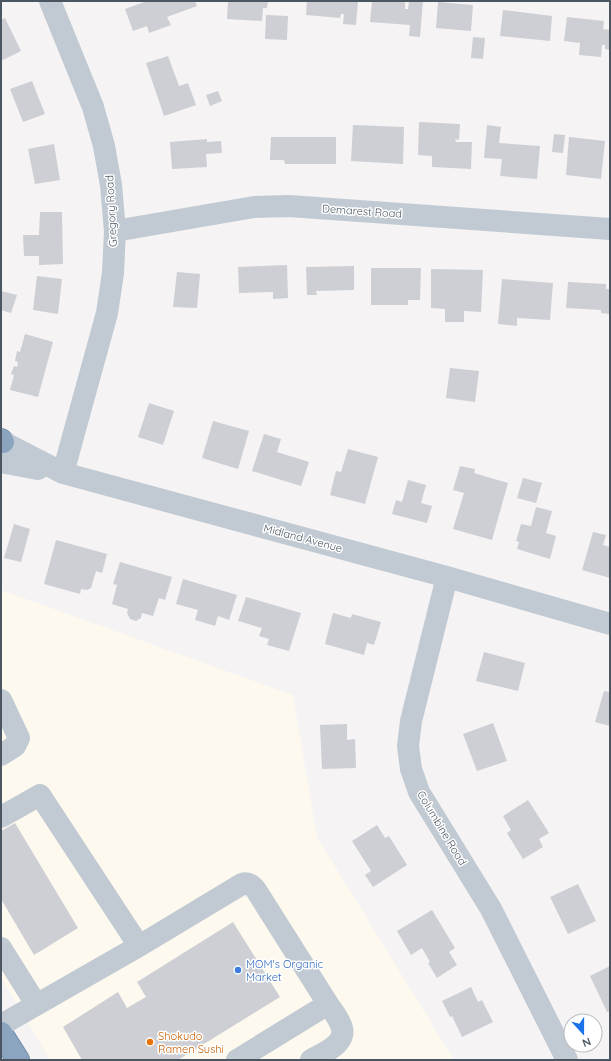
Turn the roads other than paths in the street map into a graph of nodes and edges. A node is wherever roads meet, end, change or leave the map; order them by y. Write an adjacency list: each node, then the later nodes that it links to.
1 (50, 1): 3 (street, Gregory Road)
2 (610, 229): 3 (street, Demarest Road)
3 (115, 231): 5 (street, Gregory Road)
4 (1, 447): 5 (street, Midland Avenue)
5 (63, 473): 6 (street, Midland Avenue)
6 (447, 577): 7 (street, Midland Avenue); 20 (street, Columbine Road)
7 (610, 624)
8 (1, 700): 9 (street)
9 (1, 755)
10 (1, 817): 11 (street)
11 (139, 946): 13 (street); 14 (street)
12 (1, 948): 13 (street)
13 (36, 1004): 15 (street)
14 (328, 1004): 18 (street); 19 (street)
15 (1, 1025)
16 (1, 1033): 17 (highway)
17 (18, 1060)
18 (237, 1060)
19 (311, 1060)
20 (567, 1060)

